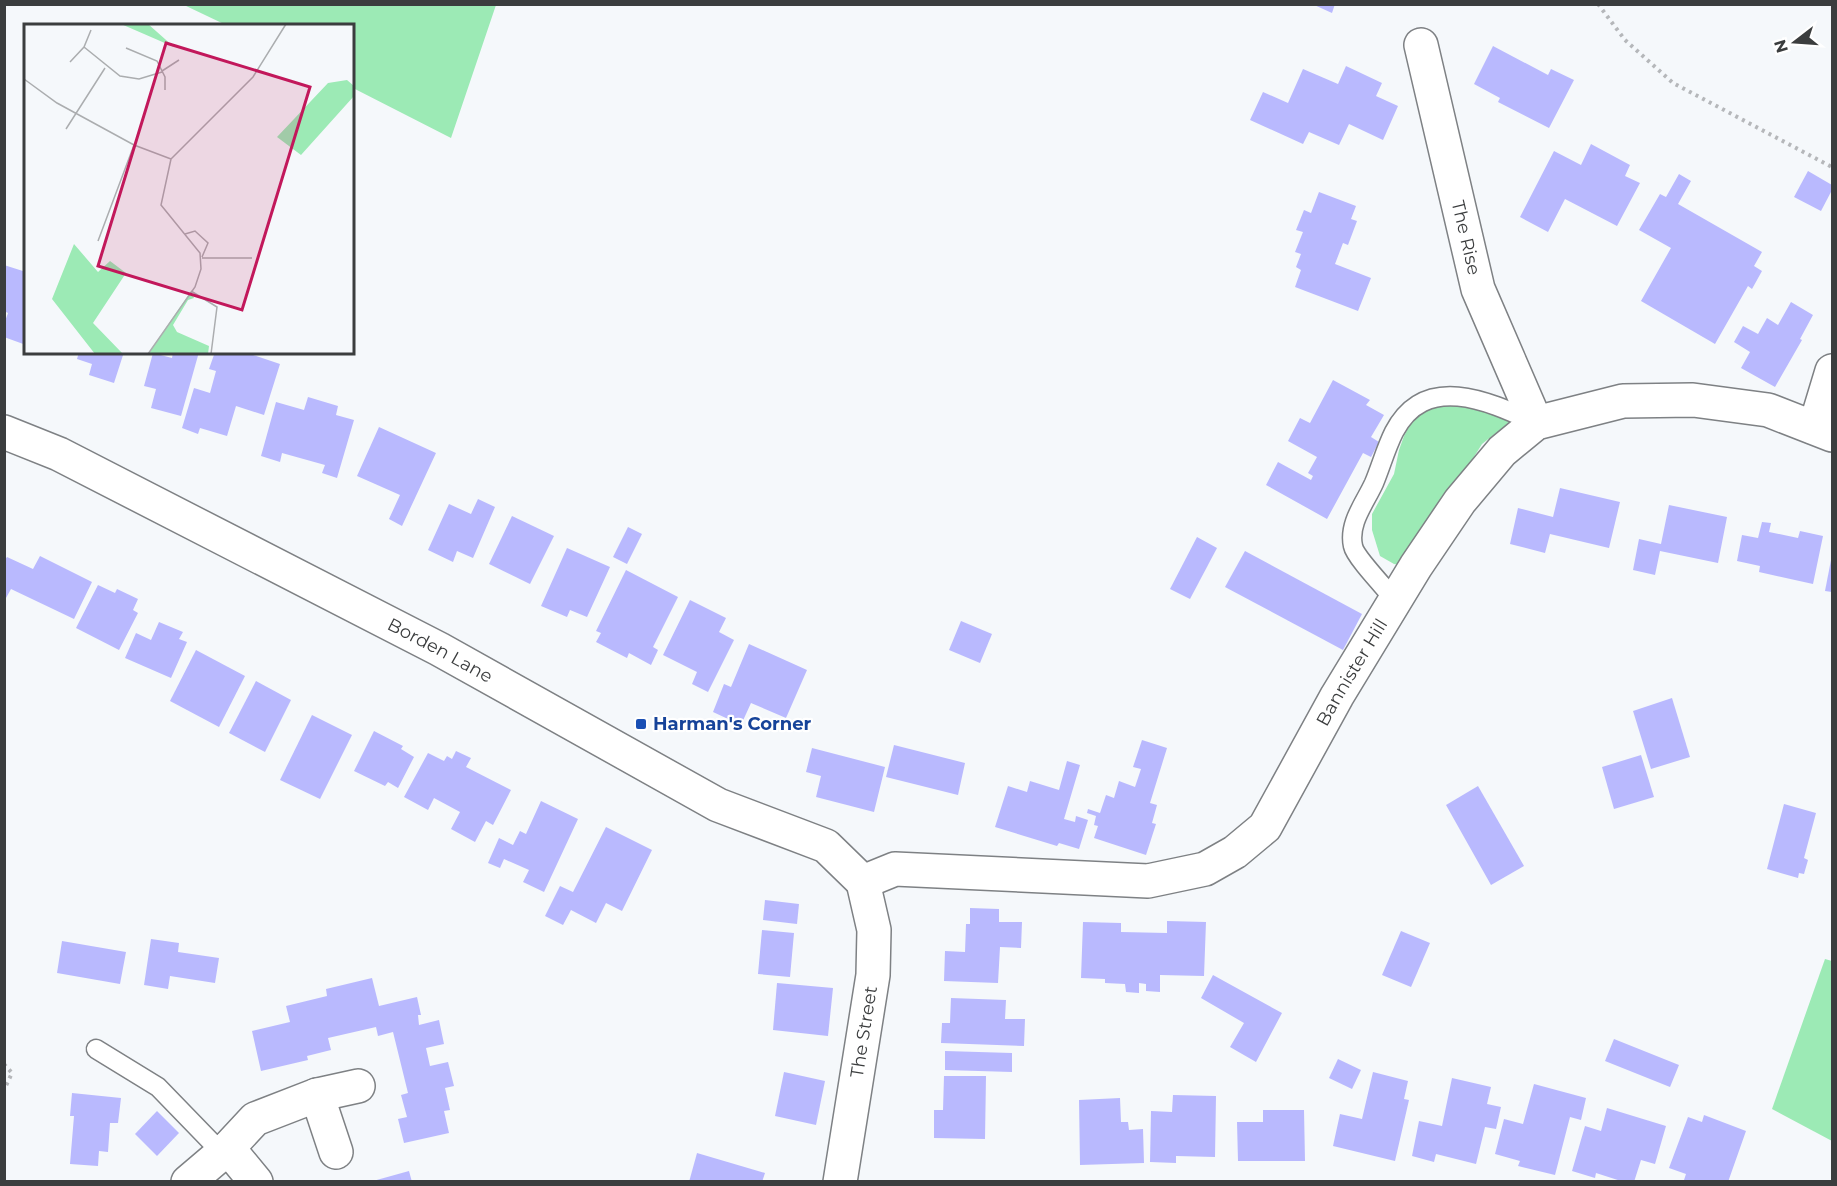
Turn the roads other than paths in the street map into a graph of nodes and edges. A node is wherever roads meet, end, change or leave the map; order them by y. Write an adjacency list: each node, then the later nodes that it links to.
1 (1421, 45): 3 (street, The Rise)
2 (1833, 371): 4 (street)
3 (1536, 423): 4 (street, Bannister Hill); 6 (street, Bannister Hill); 6 (lane)
4 (1823, 431)
5 (4, 432): 7 (street, Borden Lane)
6 (1395, 600): 7 (street, Bannister Hill)
7 (863, 882): 15 (street, The Street)
8 (96, 1049): 11 (lane)
9 (358, 1086): 10 (street)
10 (317, 1095): 11 (street); 12 (street)
11 (225, 1150): 13 (street); 14 (street)
12 (336, 1152)
13 (188, 1182)
14 (256, 1182)
15 (840, 1182)

